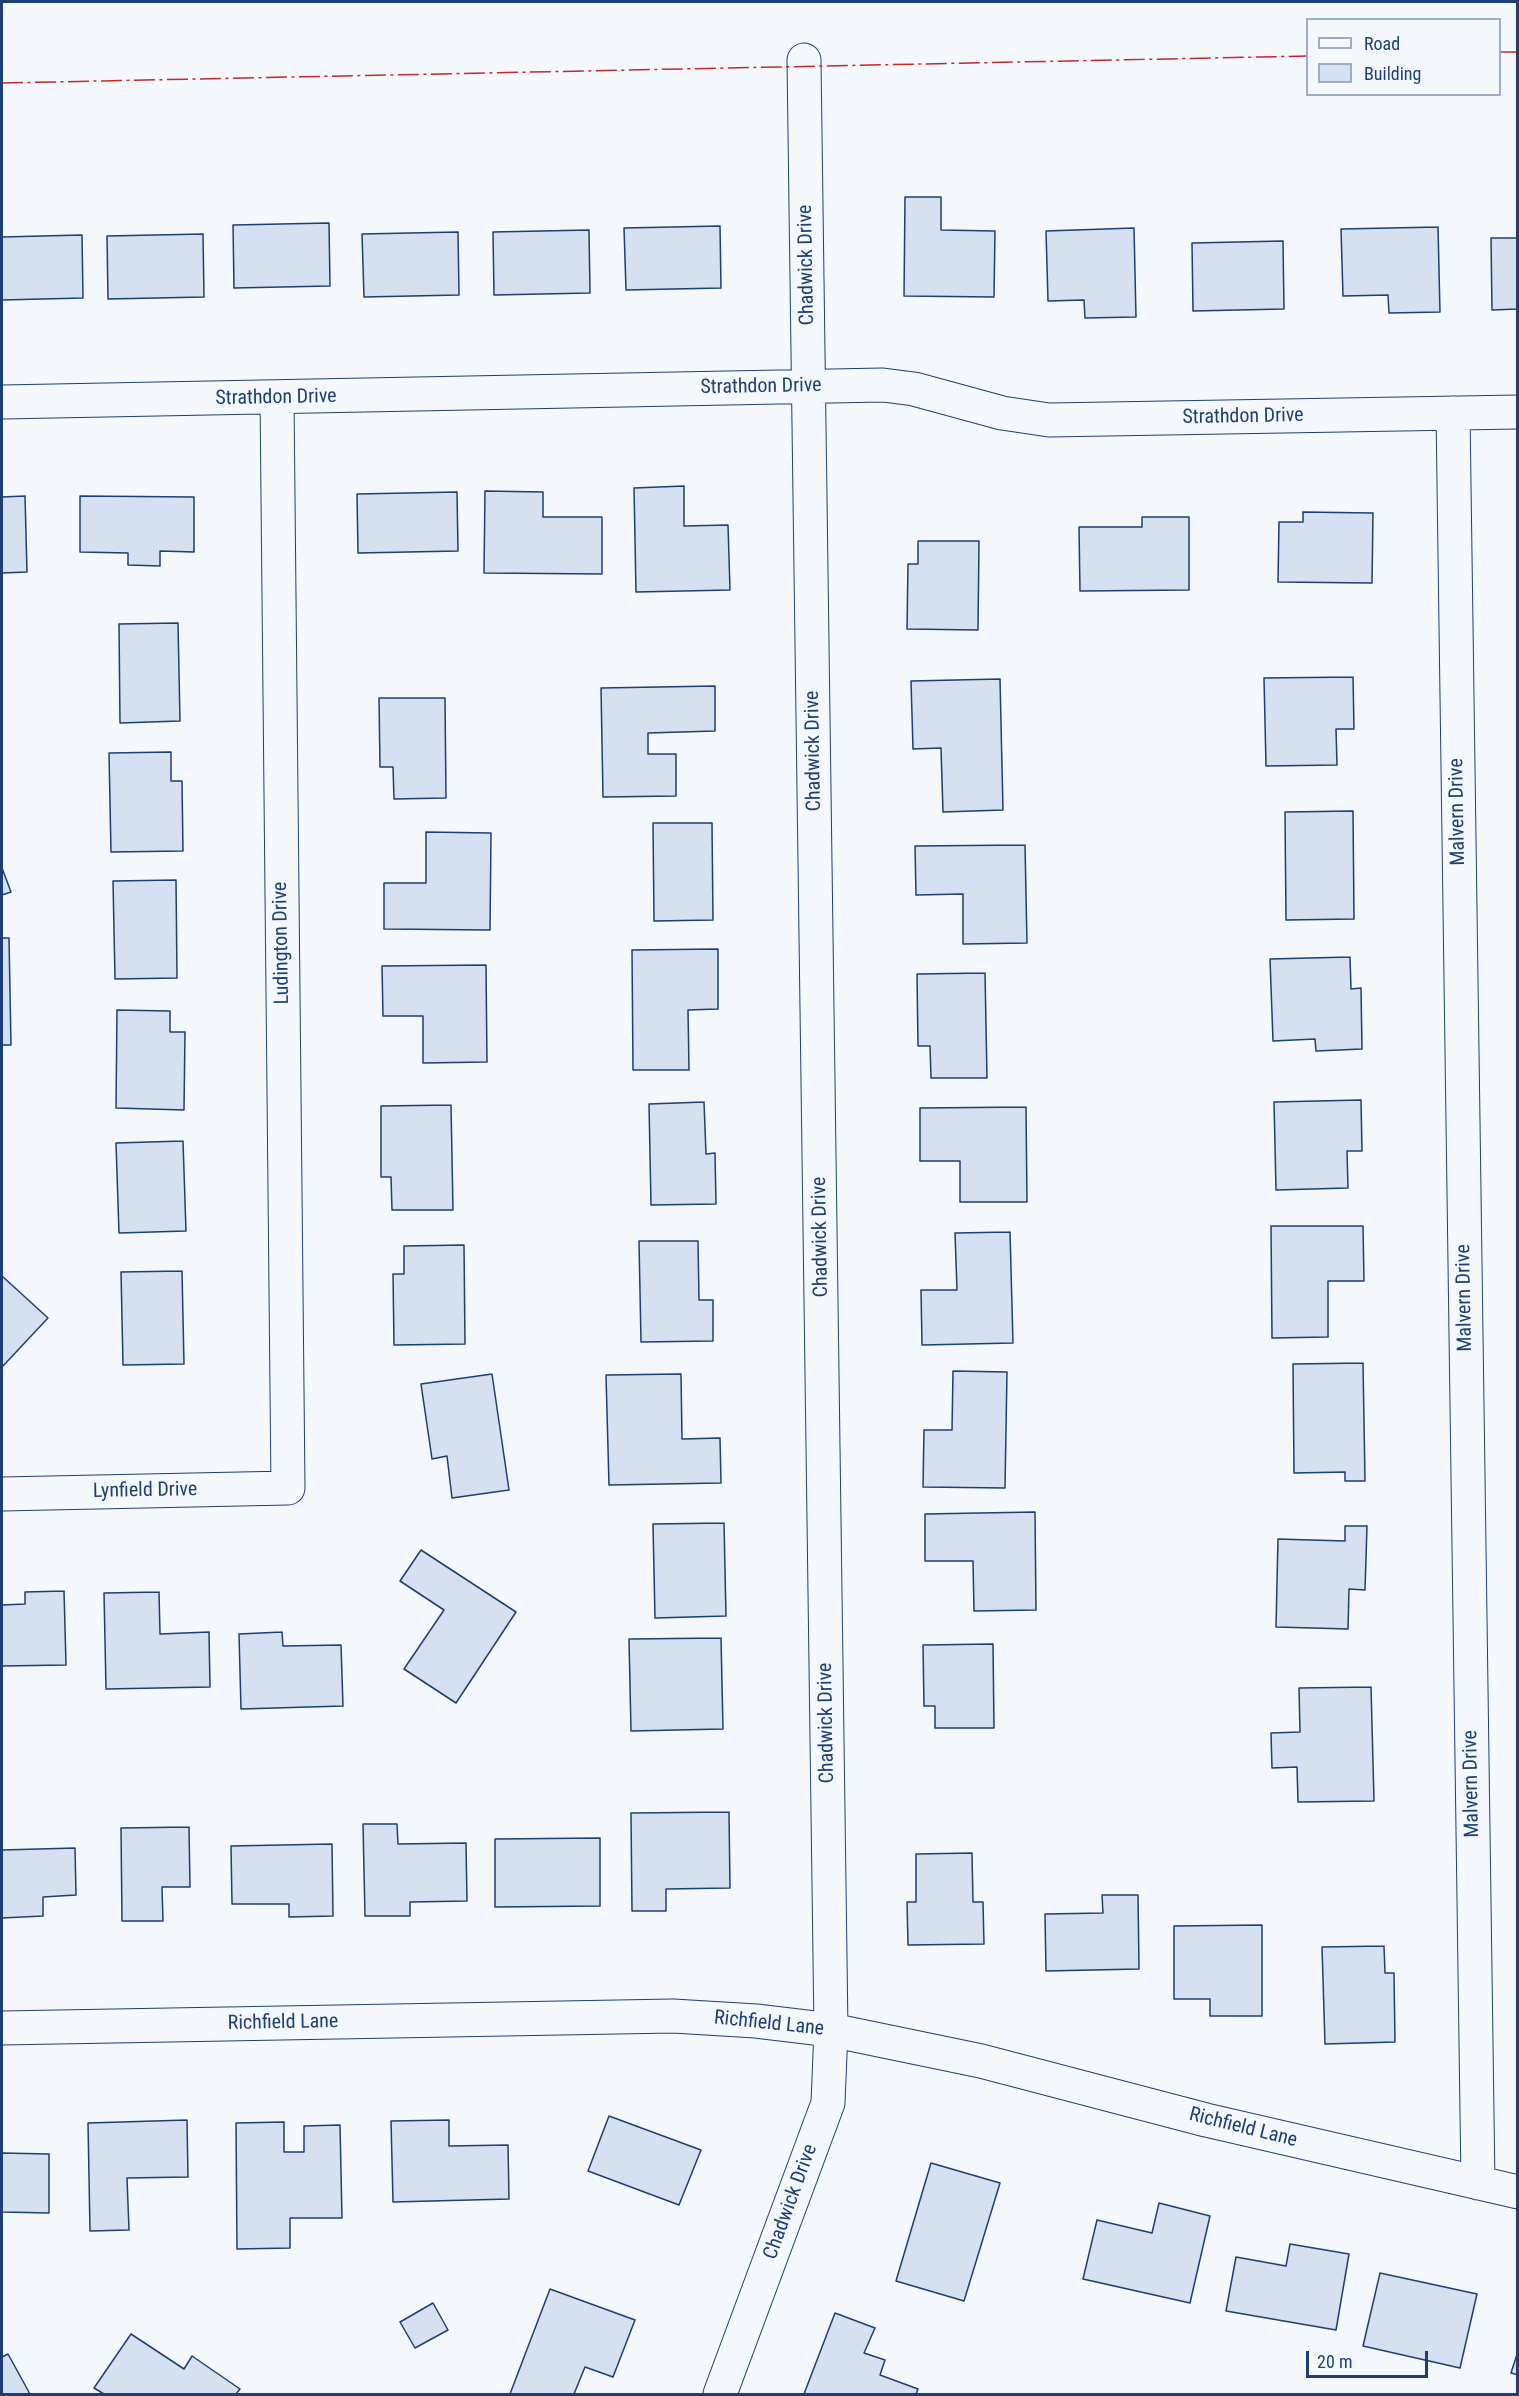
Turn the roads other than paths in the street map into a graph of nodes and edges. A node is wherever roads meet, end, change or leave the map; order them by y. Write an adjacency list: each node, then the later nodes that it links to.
1 (804, 60): 2 (street, Chadwick Drive)
2 (810, 385): 3 (street, Strathdon Drive); 6 (street, Strathdon Drive); 10 (street, Chadwick Drive)
3 (277, 398): 4 (street, Strathdon Drive); 7 (street, Ludington Drive)
4 (2, 402)
5 (1518, 412): 6 (street, Strathdon Drive)
6 (1453, 413): 11 (street, Malvern Drive)
7 (288, 1488): 8 (street, Lynfield Drive)
8 (2, 1494)
9 (2, 2028): 10 (street, Richfield Lane)
10 (831, 2030): 11 (street, Richfield Lane); 13 (street, Chadwick Drive)
11 (1478, 2183): 12 (street, Richfield Lane)
12 (1518, 2192)
13 (720, 2394)

